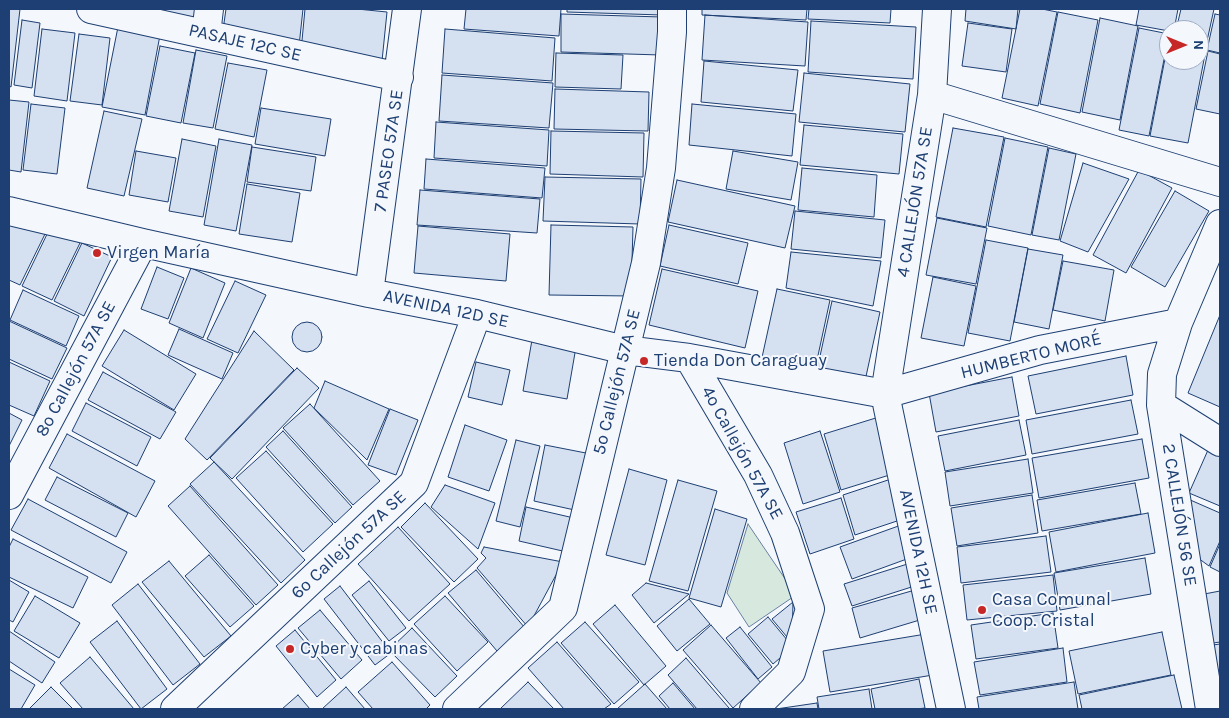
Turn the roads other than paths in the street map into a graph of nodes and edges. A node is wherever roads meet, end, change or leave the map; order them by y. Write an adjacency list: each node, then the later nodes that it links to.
1 (92, 9): 5 (street, PASAJE 12C SE)
2 (407, 9): 6 (street, 7 PASEO 57A SE)
3 (672, 9): 15 (street, 5º Callejón 57A SE)
4 (937, 9): 7 (street, 4 CALLEJÓN 57A SE)
5 (207, 21): 6 (street, PASAJE 12C SE)
6 (399, 77): 12 (street, 7 PASEO 57A SE)
7 (932, 95): 8 (street); 17 (street, 4 CALLEJÓN 57A SE)
8 (1220, 182)
9 (9, 211): 11 (street, AVENIDA 12D SE)
10 (1220, 224): 14 (street, 2 CALLEJÓN 56 SE)
11 (143, 243): 12 (street, AVENIDA 12D SE); 20 (street, 8º Callejón 57A SE)
12 (369, 294): 13 (street, AVENIDA 12D SE)
13 (477, 314): 15 (street, AVENIDA 12D SE); 21 (street, 6º Callejón 57A SE)
14 (1178, 323): 17 (street, HUMBERTO MORÉ); 18 (street, 2 CALLEJÓN 56 SE)
15 (625, 350): 16 (street, AVENIDA 12D SE); 22 (street, 5º Callejón 57A SE)
16 (689, 358): 17 (street, AVENIDA 12D SE); 23 (street, 4º Callejón 57A SE)
17 (885, 394): 24 (street, AVENIDA 12H SE)
18 (1161, 405): 19 (street); 25 (street, 2 CALLEJÓN 56 SE)
19 (1220, 442)
20 (9, 495)
21 (175, 709)
22 (457, 709)
23 (754, 709)
24 (951, 709)
25 (1210, 709)

